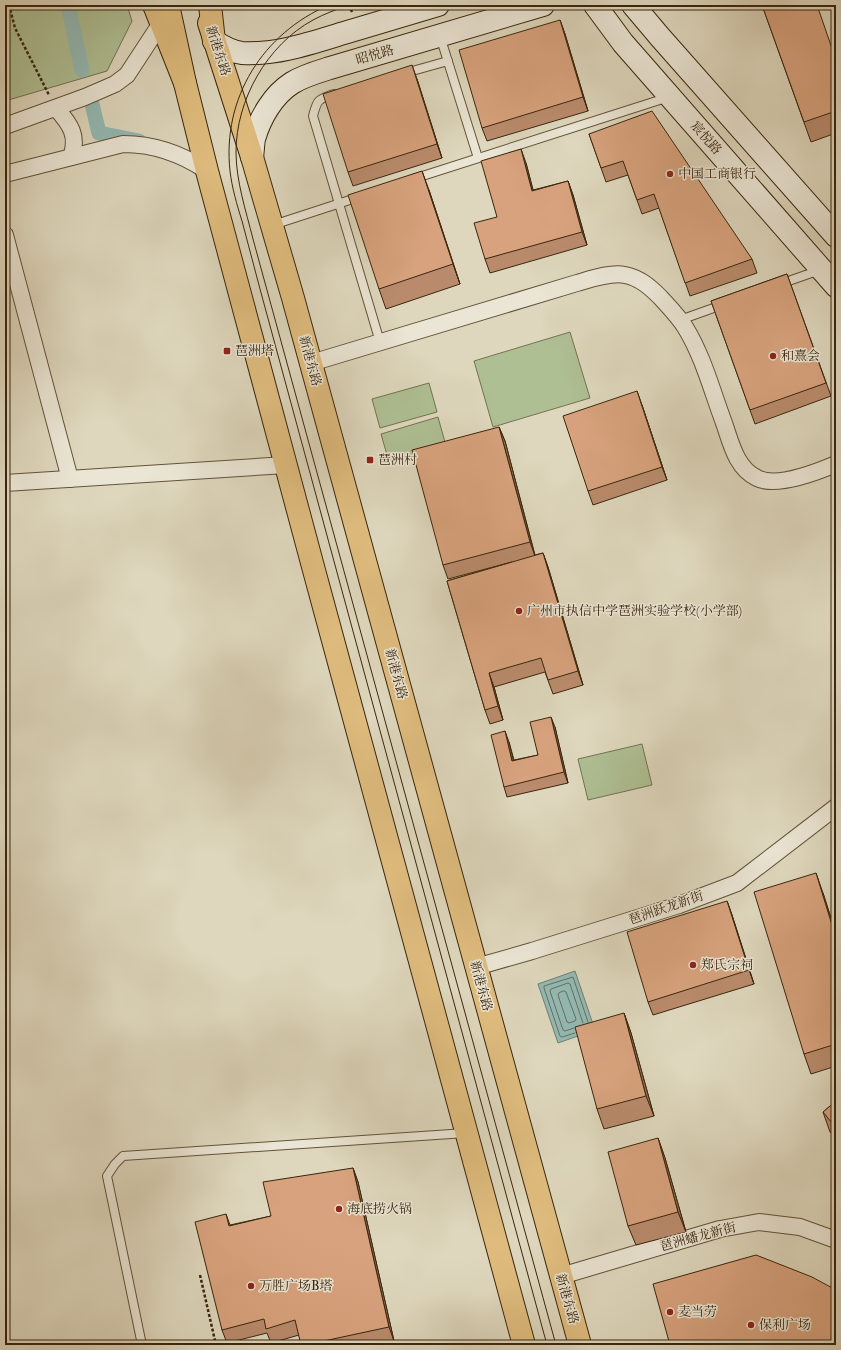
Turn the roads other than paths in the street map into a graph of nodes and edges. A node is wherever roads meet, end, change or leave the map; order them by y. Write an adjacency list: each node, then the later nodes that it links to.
1 (204, 5): 9 (main road, 新港东路)
2 (210, 5): 9 (main road)
3 (438, 5): 9 (street)
4 (543, 5): 8 (street, 昭悦路)
5 (595, 5): 13 (street, 宸悦路)
6 (633, 5): 26 (street)
7 (162, 11): 14 (street); 19 (main road)
8 (440, 36): 10 (lane); 17 (street, 昭悦路)
9 (214, 41): 17 (main road, 新港东路)
10 (448, 61): 11 (lane); 18 (lane)
11 (396, 76)
12 (344, 92): 23 (lane)
13 (670, 96): 18 (lane); 27 (street, 宸悦路)
14 (56, 108): 15 (street); 16 (street)
15 (5, 126)
16 (71, 157): 19 (street); 20 (street)
17 (252, 157): 24 (main road, 新港东路)
18 (478, 158): 21 (lane)
19 (207, 171): 35 (main road)
20 (5, 174)
21 (405, 182)
22 (368, 194): 23 (lane)
23 (339, 203): 24 (lane); 32 (lane)
24 (272, 225): 33 (main road, 新港东路)
25 (5, 235): 36 (street)
26 (836, 236)
27 (821, 269): 28 (street, 宸悦路); 29 (lane)
28 (836, 286)
29 (769, 288)
30 (732, 302): 31 (lane)
31 (680, 320): 32 (street); 34 (street)
32 (380, 342): 33 (street)
33 (311, 363): 39 (main road, 新港东路)
34 (836, 464)
35 (286, 465): 36 (street); 40 (main road)
36 (70, 479): 37 (street)
37 (5, 483)
38 (836, 807): 39 (street, 琶洲跃龙新街)
39 (476, 967): 42 (main road, 新港东路)
40 (466, 1133): 43 (lane); 44 (main road)
41 (836, 1240): 42 (street, 琶洲蟠龙新街)
42 (561, 1276): 45 (main road, 新港东路)
43 (142, 1345)
44 (524, 1345)
45 (580, 1345)

